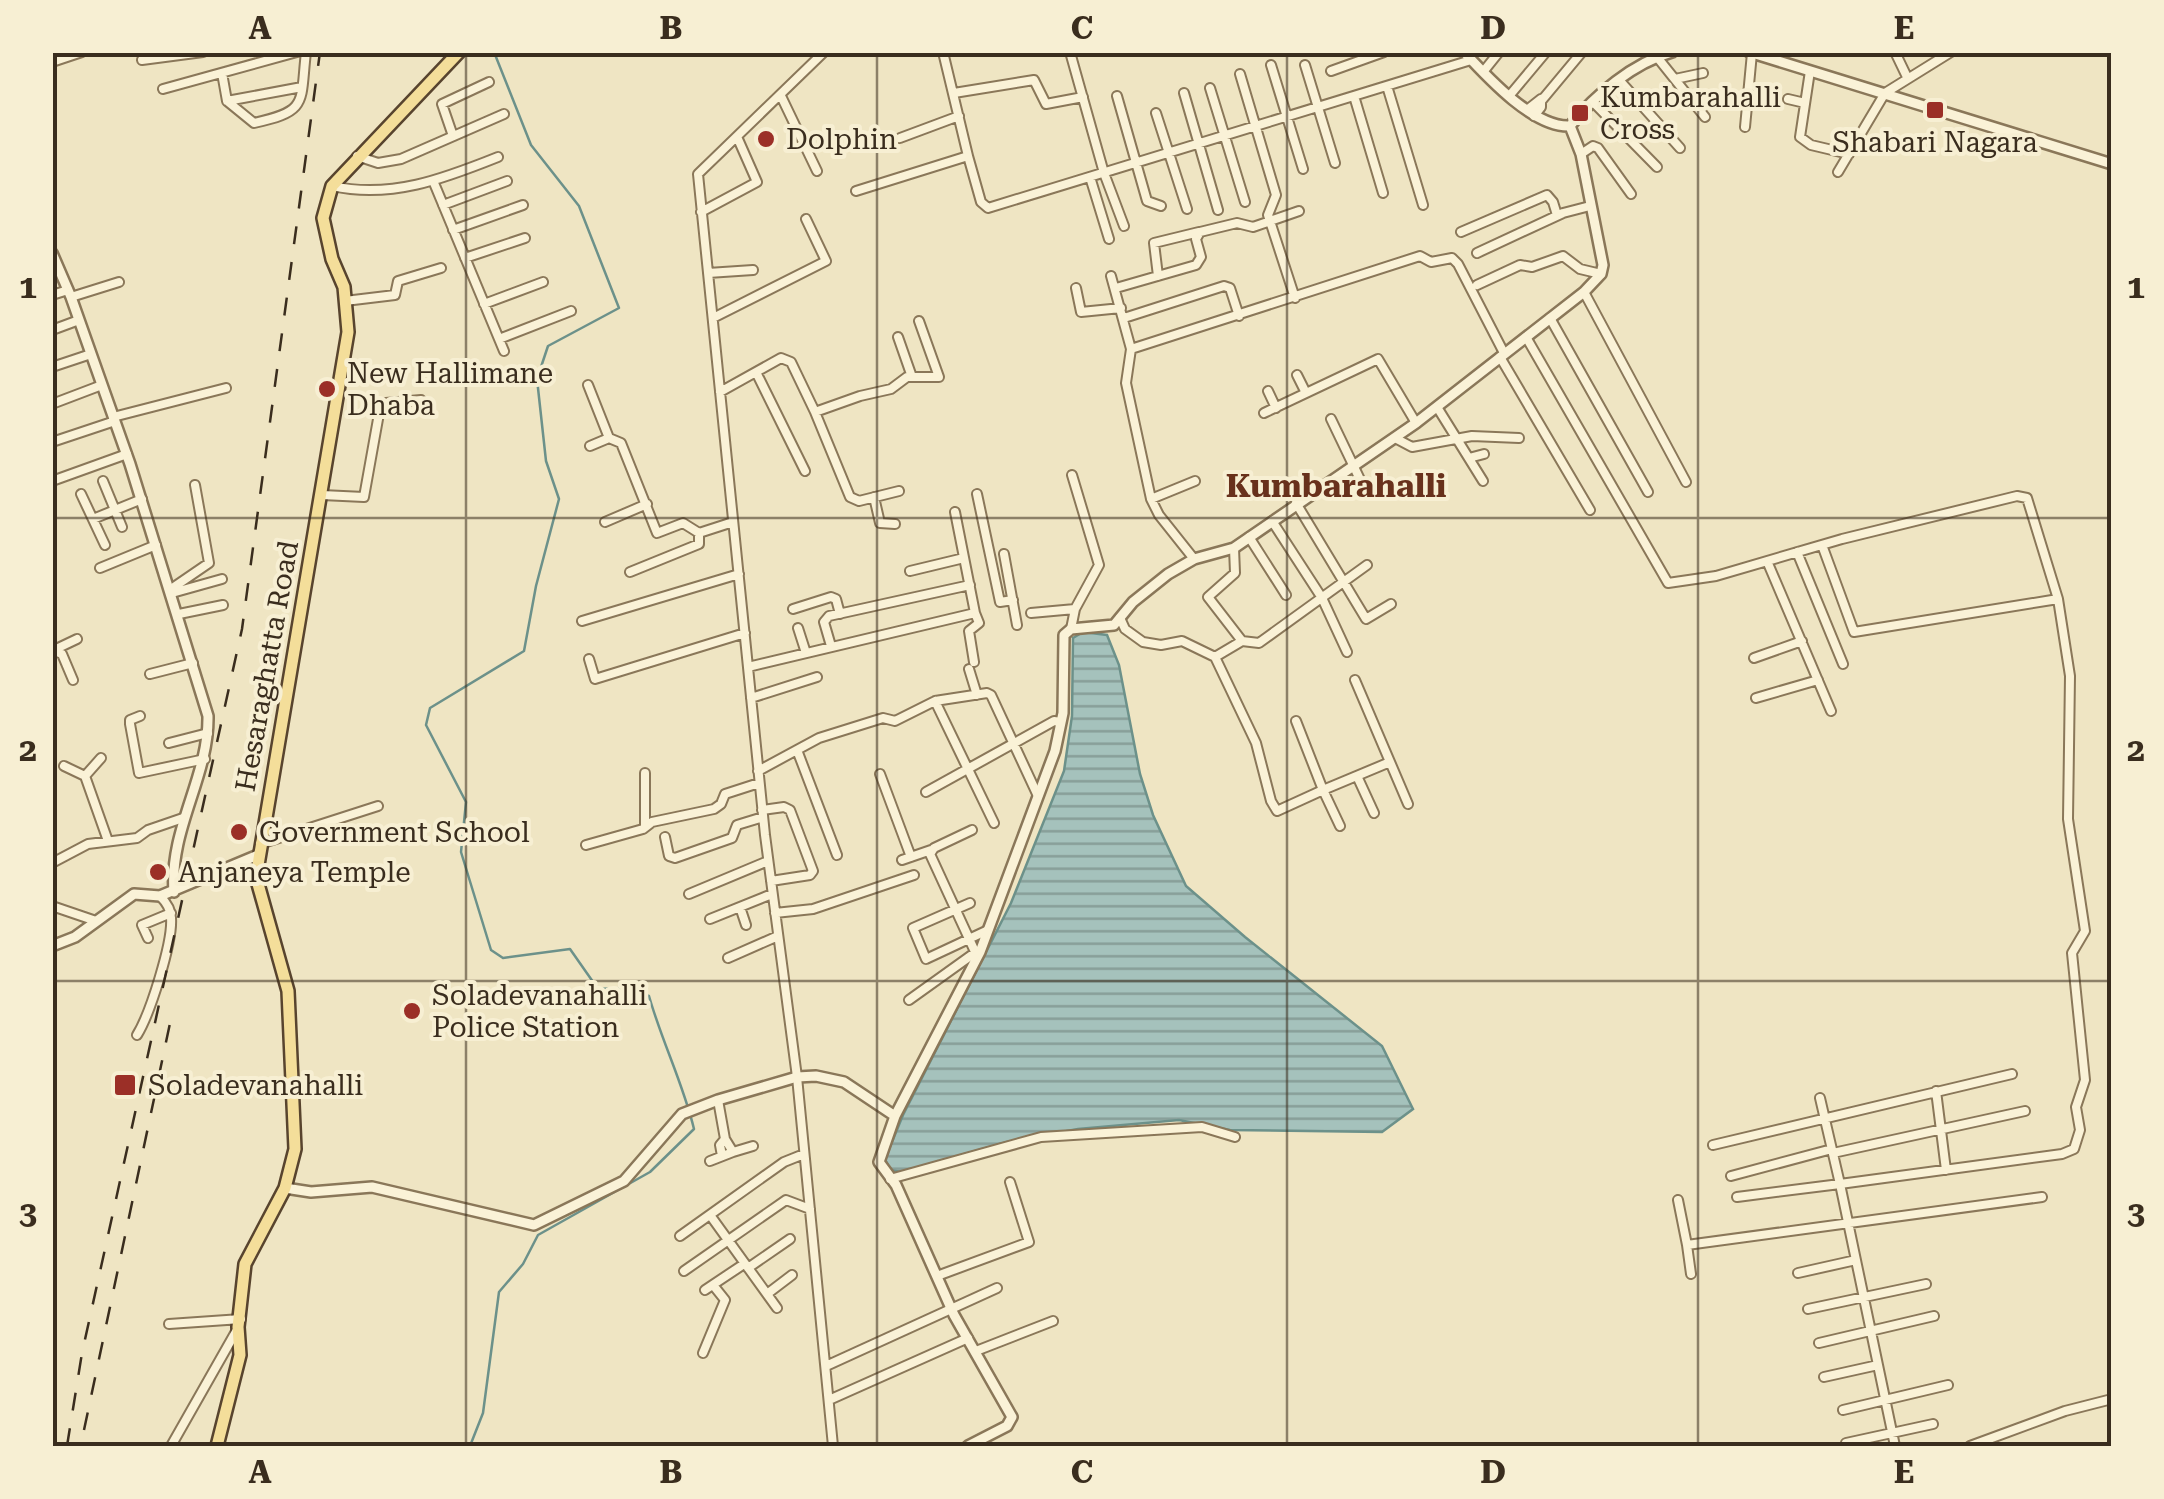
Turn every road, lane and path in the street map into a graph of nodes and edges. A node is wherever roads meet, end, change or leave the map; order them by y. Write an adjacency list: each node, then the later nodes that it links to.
1 (82, 52): 21 (street)
2 (203, 52): 20 (street)
3 (297, 52): 27 (street)
4 (306, 52): 36 (street)
5 (459, 52): 70 (main road)
6 (824, 52): 43 (street)
7 (943, 52): 39 (street)
8 (1070, 52): 44 (street)
9 (1384, 52): 25 (street)
10 (1499, 52): 28 (street)
11 (1546, 52): 42 (street)
12 (1582, 52): 53 (street)
13 (1672, 52): 19 (street)
14 (1895, 52): 31 (street)
15 (1925, 52): 23 (street)
16 (1951, 52): 23 (street)
17 (1750, 53): 26 (street); 60 (street)
18 (1467, 56): 28 (street); 35 (street)
19 (1657, 57): 32 (street); 33 (street)
20 (142, 60)
21 (52, 62)
22 (1305, 64): 51 (street)
23 (1930, 64): 31 (street)
24 (1271, 65): 56 (street)
25 (1331, 71)
26 (1810, 71): 41 (street); 50 (street)
27 (222, 72): 37 (street); 48 (street)
28 (1483, 72): 42 (street)
29 (1703, 73): 32 (street)
30 (1240, 74): 58 (street)
31 (1907, 77): 41 (street)
32 (1675, 79): 57 (street)
33 (1620, 80): 49 (street); 66 (street)
34 (489, 82): 61 (street)
35 (1387, 86): 46 (street); 91 (street)
36 (302, 87): 48 (street); 48 (street)
37 (163, 88)
38 (1210, 88): 62 (street)
39 (954, 93): 44 (street); 55 (street)
40 (1184, 93): 65 (street)
41 (1886, 93): 69 (street); 75 (street)
42 (1510, 94): 53 (street)
43 (780, 96): 64 (street); 78 (street)
44 (1084, 96): 79 (street)
45 (1117, 96): 73 (street)
46 (1354, 96): 51 (street); 86 (street)
47 (1788, 99): 50 (street)
48 (226, 101)
49 (1594, 102): 59 (street); 76 (street)
50 (1805, 103): 69 (street)
51 (1318, 107): 56 (street); 74 (street)
52 (1156, 113): 67 (street)
53 (1530, 113): 59 (street)
54 (504, 114): 61 (street)
55 (959, 116): 63 (street); 72 (street)
56 (1287, 117): 58 (street); 77 (street)
57 (1704, 117)
58 (1257, 126): 62 (street); 100 (street)
59 (1570, 126): 68 (street)
60 (1745, 127)
61 (453, 136): 70 (street)
62 (1225, 136): 65 (street); 88 (street)
63 (900, 138)
64 (738, 139): 97 (street); 97 (street)
65 (1200, 143): 67 (street); 95 (street)
66 (1680, 148)
67 (1169, 152): 73 (street); 94 (street)
68 (1581, 154): 87 (street); 93 (street)
69 (1848, 154): 80 (street)
70 (357, 156): 84 (main road)
71 (498, 156): 83 (street)
72 (968, 156): 81 (street); 85 (street)
73 (1136, 162): 79 (street); 92 (street)
74 (1335, 163)
75 (2112, 164)
76 (1657, 167)
77 (1303, 169)
78 (817, 171)
79 (1104, 172): 81 (street); 101 (street)
80 (1838, 172)
81 (1090, 177): 106 (street)
82 (507, 182): 89 (street)
83 (434, 183): 84 (street); 89 (street)
84 (332, 186): 125 (main road, Hesaraghatta Road)
85 (856, 191)
86 (1383, 193)
87 (1631, 194)
88 (1245, 202)
89 (443, 205): 102 (street)
90 (523, 205): 102 (street)
91 (1423, 205)
92 (1160, 206)
93 (1590, 206): 98 (street); 113 (street)
94 (1186, 209)
95 (1218, 210)
96 (1299, 211): 100 (street)
97 (701, 212): 112 (street)
98 (1558, 215): 104 (street); 107 (street)
99 (806, 220): 130 (street)
100 (1270, 222): 103 (street); 124 (street)
101 (1124, 226)
102 (453, 230): 108 (street)
103 (1200, 232): 115 (street); 115 (street)
104 (1461, 232)
105 (525, 238): 108 (street)
106 (1109, 238)
107 (1476, 253)
108 (464, 258): 126 (street)
109 (54, 260): 122 (street)
110 (441, 268): 125 (street)
111 (754, 270): 112 (street)
112 (708, 274): 130 (street)
113 (1601, 274): 118 (street); 121 (street)
114 (1111, 276): 120 (street)
115 (1158, 276): 120 (street)
116 (119, 282): 122 (street)
117 (542, 282): 126 (street)
118 (1478, 285)
119 (1076, 288): 128 (street)
120 (1116, 288): 128 (street)
121 (1584, 292): 131 (street); 177 (street)
122 (70, 293): 123 (street); 132 (street)
123 (52, 295)
124 (1296, 298): 129 (street); 141 (street)
125 (346, 301): 184 (main road, Hesaraghatta Road)
126 (484, 304): 137 (street)
127 (571, 311): 137 (street)
128 (1123, 313): 129 (street); 138 (street)
129 (1239, 316): 138 (street)
130 (713, 318): 150 (street)
131 (1550, 318): 136 (street); 180 (street)
132 (79, 320): 134 (street); 140 (street)
133 (919, 320): 145 (street)
134 (52, 330)
135 (898, 337): 145 (street)
136 (1526, 337): 141 (street); 209 (street)
137 (498, 339): 139 (street)
138 (1130, 349): 187 (street)
139 (504, 352)
140 (91, 354): 142 (street); 146 (street)
141 (1502, 355): 154 (street); 191 (street)
142 (52, 367)
143 (756, 372): 150 (street); 156 (street); 171 (street)
144 (1297, 374): 151 (street)
145 (910, 377): 156 (street)
146 (102, 385): 153 (street); 158 (street)
147 (588, 385): 161 (street)
148 (226, 388): 158 (street)
149 (1268, 390): 155 (street)
150 (720, 392): 196 (street)
151 (1306, 393): 155 (street); 160 (street)
152 (420, 400): 184 (street)
153 (52, 404)
154 (1437, 407): 160 (street); 164 (street)
155 (1276, 408): 157 (street)
156 (815, 412): 185 (street)
157 (1264, 413)
158 (114, 419): 165 (street); 167 (street)
159 (1332, 419): 170 (street)
160 (1416, 422): 162 (street)
161 (609, 438): 166 (street); 189 (street)
162 (1395, 438): 164 (street); 170 (street)
163 (1518, 438): 164 (street)
164 (1458, 440): 169 (street)
165 (52, 442)
166 (590, 446)
167 (127, 454): 173 (street); 186 (street)
168 (1484, 454): 169 (street)
169 (1469, 458): 176 (street)
170 (1354, 464): 183 (street); 188 (street)
171 (805, 471)
172 (1072, 475): 226 (street)
173 (52, 481)
174 (103, 481): 190 (street)
175 (1194, 481): 187 (street)
176 (1483, 481)
177 (1686, 482)
178 (195, 485): 219 (street)
179 (899, 491): 185 (street)
180 (1648, 492)
181 (81, 494): 193 (street)
182 (977, 494): 217 (street)
183 (1367, 494)
184 (322, 495): 294 (main road, Hesaraghatta Road)
185 (874, 497): 197 (street)
186 (142, 499): 190 (street); 202 (street)
187 (1150, 499): 208 (street)
188 (1296, 503): 194 (street); 216 (street)
189 (647, 504): 195 (street); 199 (street)
190 (115, 510): 193 (street); 198 (street)
191 (1590, 510)
192 (955, 512): 207 (street)
193 (93, 519): 201 (street)
194 (1272, 521): 200 (street); 221 (street)
195 (605, 522)
196 (733, 522): 199 (street); 214 (street)
197 (894, 524)
198 (122, 528)
199 (699, 533): 213 (street)
200 (1249, 537): 204 (street); 220 (street)
201 (106, 545)
202 (156, 545): 211 (street); 219 (street)
203 (1822, 545): 205 (street); 222 (street); 222 (street)
204 (1234, 548): 208 (street); 239 (street)
205 (1797, 552): 209 (street); 249 (street)
206 (1004, 554): 223 (street)
207 (964, 558): 212 (street); 218 (street)
208 (1194, 560): 232 (street)
209 (1767, 561): 240 (street)
210 (1367, 565): 216 (street)
211 (100, 568)
212 (910, 571)
213 (630, 572)
214 (738, 574): 233 (street); 237 (street)
215 (222, 579): 219 (street)
216 (1345, 582): 221 (street); 225 (street)
217 (996, 587): 218 (street); 223 (street)
218 (970, 589): 228 (street); 231 (street)
219 (171, 591): 230 (street)
220 (1286, 595)
221 (1322, 598): 239 (street); 244 (street)
222 (2058, 599): 341 (street)
223 (1013, 600): 234 (street)
224 (223, 604): 230 (street)
225 (1390, 604)
226 (1074, 608): 229 (street); 236 (street)
227 (793, 609): 231 (street)
228 (975, 613): 241 (street); 256 (street)
229 (1031, 613)
230 (178, 614): 248 (street)
231 (840, 614): 241 (street)
232 (1120, 618): 236 (street); 245 (street)
233 (582, 620)
234 (1018, 626)
235 (798, 628): 243 (street)
236 (1070, 629): 262 (street)
237 (744, 633): 247 (street); 250 (street)
238 (77, 640): 242 (street)
239 (1242, 642): 245 (street)
240 (1802, 642): 246 (street); 255 (street)
241 (830, 646): 243 (street)
242 (54, 649): 253 (street)
243 (806, 652): 250 (street)
244 (1346, 652)
245 (1215, 657): 279 (street)
246 (1754, 658)
247 (589, 659)
248 (193, 663): 251 (street); 264 (street)
249 (1844, 664)
250 (748, 667): 257 (street)
251 (150, 674)
252 (817, 676): 257 (street)
253 (73, 680)
254 (1355, 680): 270 (street)
255 (1818, 680): 258 (street); 260 (street)
256 (977, 694): 259 (street); 266 (street)
257 (751, 698): 273 (street)
258 (1756, 698)
259 (934, 702): 267 (street); 272 (street)
260 (1831, 710)
261 (140, 716): 269 (street)
262 (1061, 722): 266 (street); 281 (street)
263 (1296, 722): 279 (street)
264 (208, 734): 265 (street); 269 (street)
265 (169, 743)
266 (1013, 744): 272 (street); 281 (street)
267 (796, 750): 273 (street); 296 (street)
268 (101, 758): 276 (street)
269 (204, 759): 286 (street)
270 (1390, 762): 277 (street); 282 (street)
271 (64, 766): 276 (street)
272 (968, 769): 280 (street); 287 (street)
273 (758, 771): 278 (street)
274 (645, 773): 289 (street)
275 (880, 774): 295 (street)
276 (85, 776): 292 (street)
277 (1357, 776): 279 (street); 284 (street)
278 (760, 784): 285 (street); 289 (street)
279 (1323, 790): 288 (street)
280 (926, 792)
281 (1038, 796): 314 (street)
282 (1408, 804)
283 (378, 806): 294 (street)
284 (1374, 812)
285 (762, 813): 291 (street); 297 (street); 300 (street)
286 (183, 818): 292 (street); 301 (street)
287 (994, 823)
288 (1340, 826)
289 (645, 827): 293 (street)
290 (972, 830): 295 (street)
291 (666, 837)
292 (108, 840): 298 (street)
293 (586, 846)
294 (259, 849): 301 (street); 346 (main road, Hesaraghatta Road)
295 (931, 850): 308 (street)
296 (837, 854)
297 (768, 861): 300 (street); 302 (street)
298 (52, 862)
299 (914, 875): 310 (street)
300 (771, 881): 303 (street)
301 (174, 892): 304 (street)
302 (689, 894)
303 (772, 894): 307 (street); 310 (street)
304 (160, 896): 309 (street); 312 (street)
305 (970, 903): 308 (street)
306 (52, 906): 312 (street)
307 (740, 908): 311 (street); 313 (street)
308 (956, 909): 317 (street); 317 (street)
309 (171, 913): 316 (street); 322 (street)
310 (775, 913): 315 (street)
311 (710, 919)
312 (96, 921): 318 (street)
313 (746, 925)
314 (988, 930): 317 (street); 319 (street)
315 (778, 936): 320 (street); 324 (street)
316 (148, 938)
317 (970, 939): 319 (street)
318 (52, 946)
319 (976, 954): 321 (street); 329 (street)
320 (728, 958)
321 (909, 1000)
322 (137, 1035)
323 (2012, 1074): 325 (street)
324 (797, 1077): 327 (street); 329 (street); 338 (street)
325 (1936, 1091): 330 (street); 331 (street)
326 (1820, 1098): 330 (street)
327 (718, 1100): 333 (street); 346 (street)
328 (2025, 1111): 331 (street)
329 (895, 1116): 343 (street)
330 (1824, 1116): 334 (street); 336 (street)
331 (1940, 1130): 336 (street); 341 (street)
332 (1236, 1137): 343 (street)
333 (726, 1139): 337 (street); 339 (street)
334 (1713, 1145)
335 (753, 1146): 337 (street)
336 (1832, 1151): 342 (street); 345 (street)
337 (733, 1152): 339 (street)
338 (804, 1154): 350 (street); 351 (street)
339 (722, 1156): 340 (street)
340 (710, 1161)
341 (1946, 1170): 345 (street)
342 (1731, 1176)
343 (890, 1178): 363 (street)
344 (1010, 1182): 363 (street)
345 (1840, 1184): 347 (street); 352 (street)
346 (285, 1188): 373 (main road, Hesaraghatta Road)
347 (1737, 1197)
348 (2042, 1197): 352 (street)
349 (1678, 1200): 356 (street)
350 (810, 1209): 355 (street); 381 (street)
351 (710, 1215): 353 (street); 355 (street)
352 (1848, 1224): 356 (street); 357 (street)
353 (680, 1236)
354 (790, 1239): 358 (street)
355 (728, 1241): 358 (street); 359 (street)
356 (1687, 1245): 361 (street)
357 (1856, 1260): 360 (street); 367 (street)
358 (746, 1266): 366 (street); 379 (street)
359 (684, 1271)
360 (1798, 1273)
361 (1691, 1274)
362 (792, 1275): 366 (street)
363 (936, 1276): 370 (street)
364 (1926, 1284): 367 (street)
365 (997, 1288): 370 (street)
366 (767, 1294): 368 (street)
367 (1864, 1298): 369 (street); 375 (street)
368 (776, 1308)
369 (1808, 1310)
370 (952, 1311): 376 (street); 381 (street)
371 (1934, 1316): 375 (street)
372 (1054, 1321): 378 (street)
373 (240, 1323): 374 (street); 391 (street); 392 (main road, Hesaraghatta Road)
374 (169, 1324)
375 (1871, 1331): 377 (street); 380 (street)
376 (968, 1338): 378 (street); 385 (street)
377 (1819, 1343)
378 (976, 1350): 394 (street)
379 (703, 1353)
380 (1878, 1365): 382 (street); 386 (street)
381 (826, 1366): 385 (street)
382 (1824, 1377)
383 (1948, 1385): 386 (street)
384 (2112, 1399): 396 (street)
385 (829, 1400): 393 (street)
386 (1885, 1400): 387 (street); 389 (street)
387 (1843, 1410)
388 (1933, 1424): 389 (street)
389 (1892, 1432): 390 (street); 395 (street)
390 (1846, 1443)
391 (171, 1446)
392 (217, 1446)
393 (834, 1446)
394 (968, 1446)
395 (1895, 1446)
396 (1970, 1446)

